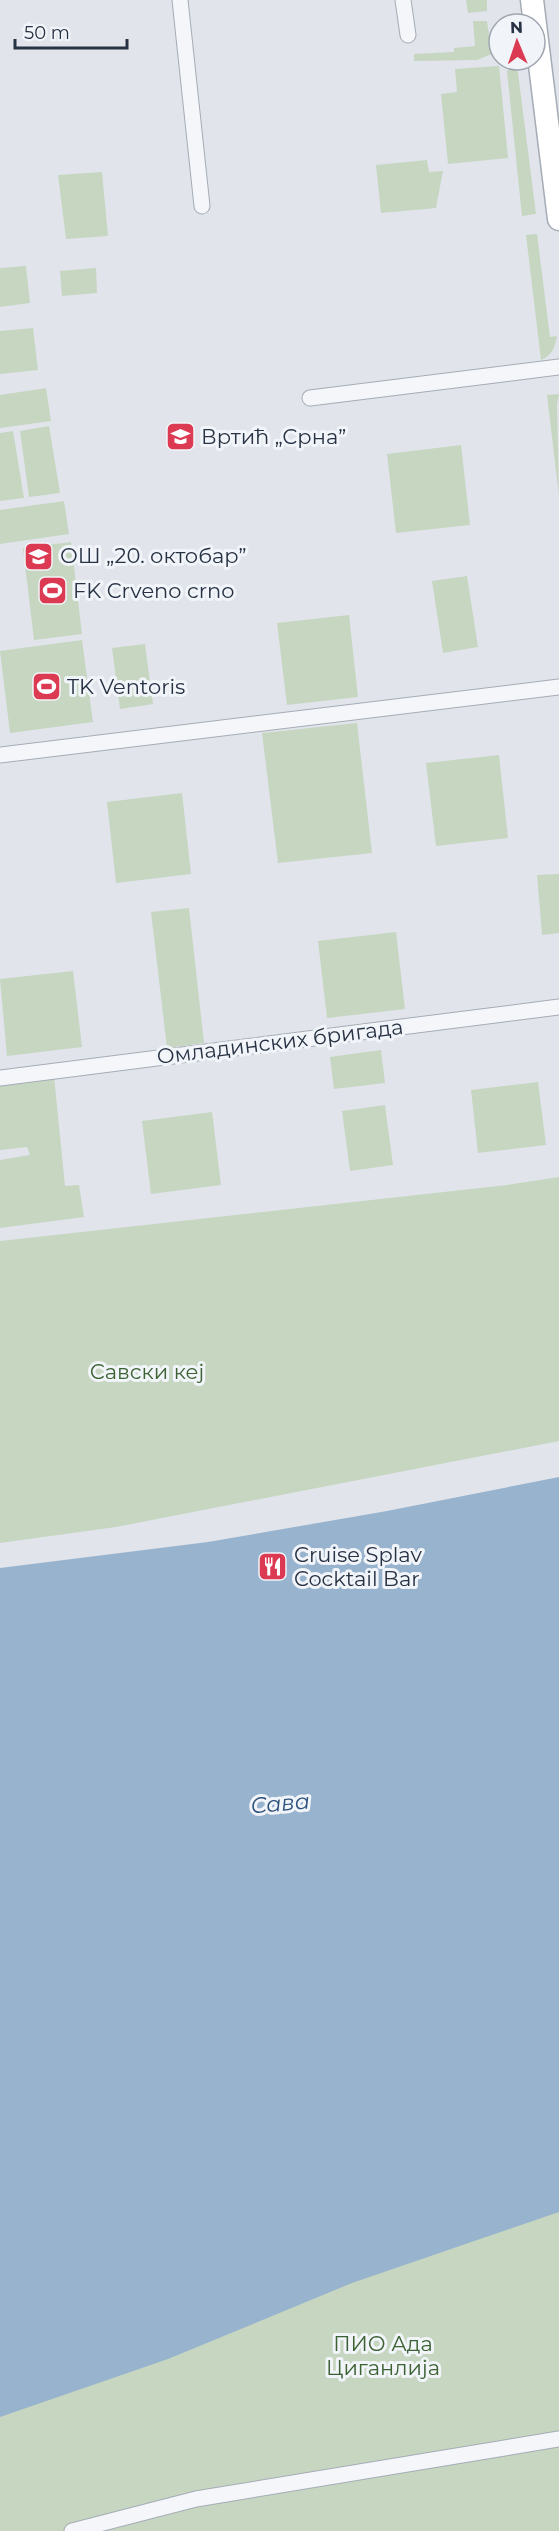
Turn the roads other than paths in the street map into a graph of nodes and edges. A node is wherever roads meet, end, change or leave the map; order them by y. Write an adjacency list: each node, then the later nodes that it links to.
1 (180, 0): 5 (street)
2 (403, 0): 4 (street)
3 (532, 0): 6 (street)
4 (408, 35)
5 (202, 206)
6 (559, 219)
7 (559, 367): 8 (street)
8 (310, 398)
9 (559, 687): 10 (street)
10 (0, 755)
11 (559, 1006): 12 (street, Омладинских бригада)
12 (0, 1078)
13 (559, 2439): 14 (street)
14 (72, 2531)

